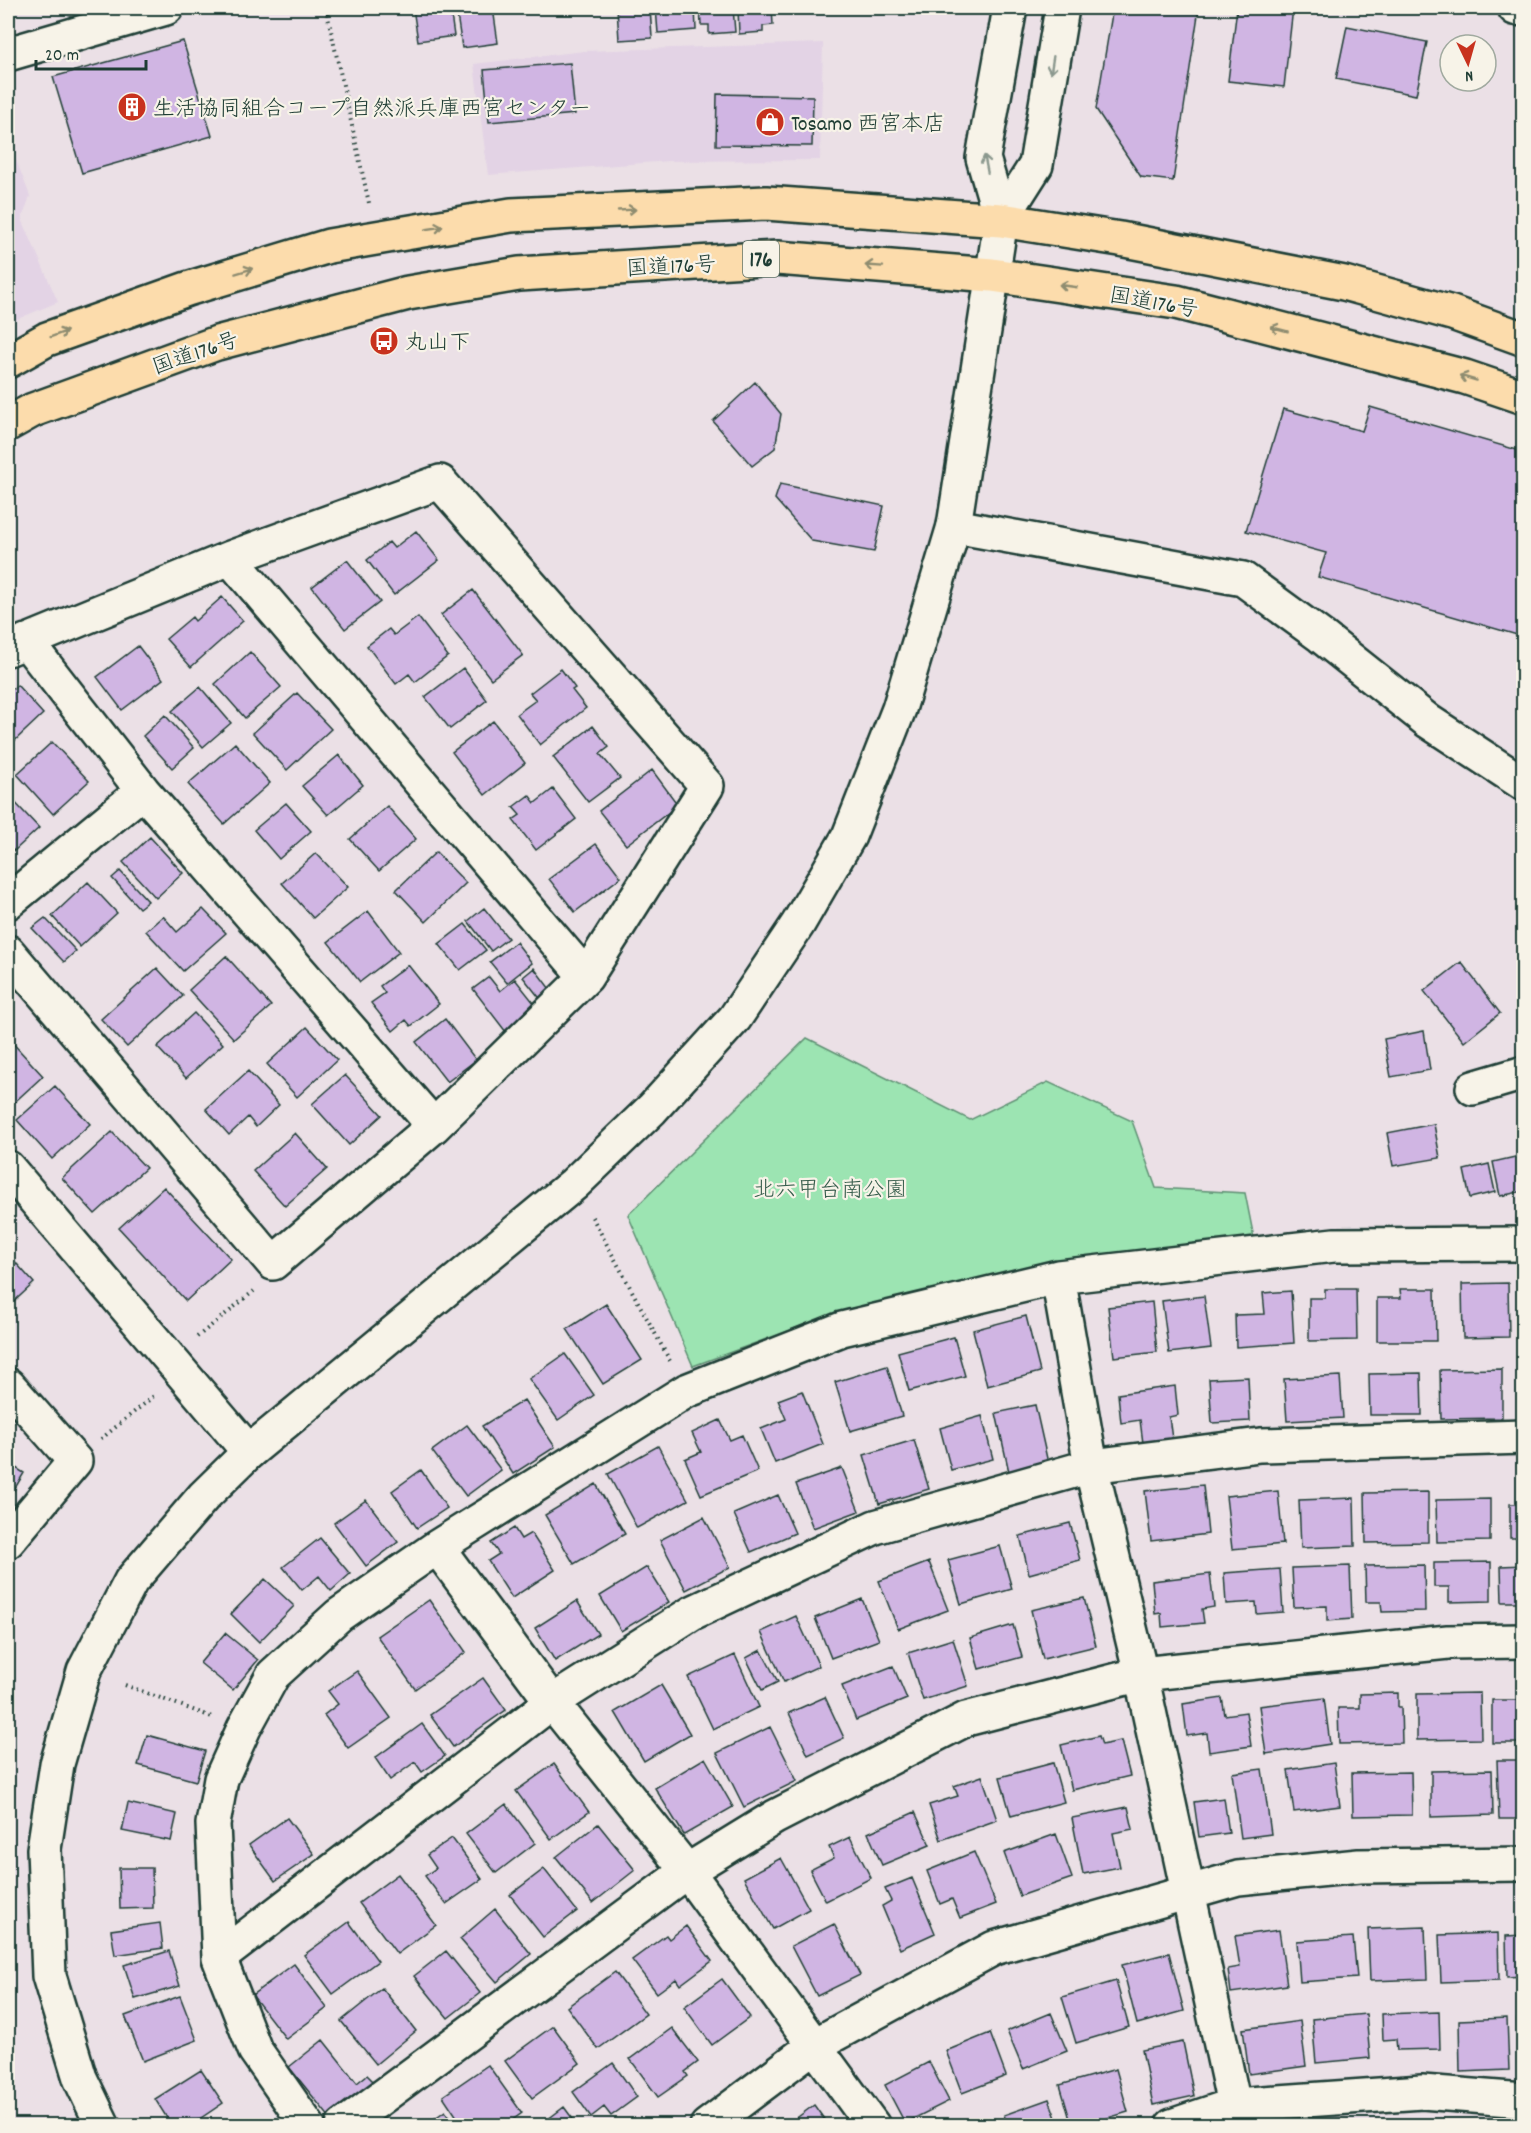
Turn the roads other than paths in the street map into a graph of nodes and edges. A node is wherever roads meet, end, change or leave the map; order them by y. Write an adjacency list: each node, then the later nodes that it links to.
1 (166, 8): 6 (street)
2 (1010, 8): 7 (street, one-way to 2)
3 (1062, 8): 7 (street, one-way to 7)
4 (1515, 8): 5 (street)
5 (1524, 9)
6 (8, 54)
7 (1001, 220): 8 (street); 9 (highway); 10 (highway, one-way to 7)
8 (992, 275): 11 (highway, 国道176号 / 176, one-way to 8); 12 (highway, 国道176号 / 176, one-way to 12); 13 (street)
9 (1524, 339)
10 (8, 361)
11 (1524, 397)
12 (8, 424)
13 (954, 526): 16 (street); 29 (street)
14 (230, 558): 15 (street); 20 (street); 20 (street)
15 (17, 645): 17 (street)
16 (1524, 784)
17 (142, 791): 18 (street); 23 (street)
18 (8, 902)
19 (8, 952): 23 (street)
20 (586, 977): 23 (street)
21 (1524, 1073): 22 (street)
22 (1473, 1088)
23 (434, 1126)
24 (8, 1168): 29 (street)
25 (1524, 1244): 26 (street)
26 (1058, 1277): 30 (street); 32 (street)
27 (8, 1385): 31 (street)
28 (1524, 1437): 30 (street)
29 (249, 1452): 43 (street)
30 (1091, 1466): 34 (street); 35 (street)
31 (8, 1541)
32 (437, 1547): 35 (street); 39 (street)
33 (1524, 1641): 34 (street)
34 (1141, 1674): 37 (street); 38 (street)
35 (552, 1702): 37 (street); 39 (street)
36 (1524, 1864): 38 (street)
37 (687, 1871): 40 (street); 45 (street)
38 (1188, 1892): 40 (street); 42 (street)
39 (219, 1958): 44 (street)
40 (815, 2045): 46 (street); 47 (street)
41 (1524, 2100): 42 (street)
42 (1234, 2105): 48 (street)
43 (103, 2126)
44 (308, 2126)
45 (343, 2126)
46 (707, 2126)
47 (873, 2126)
48 (1172, 2126)

